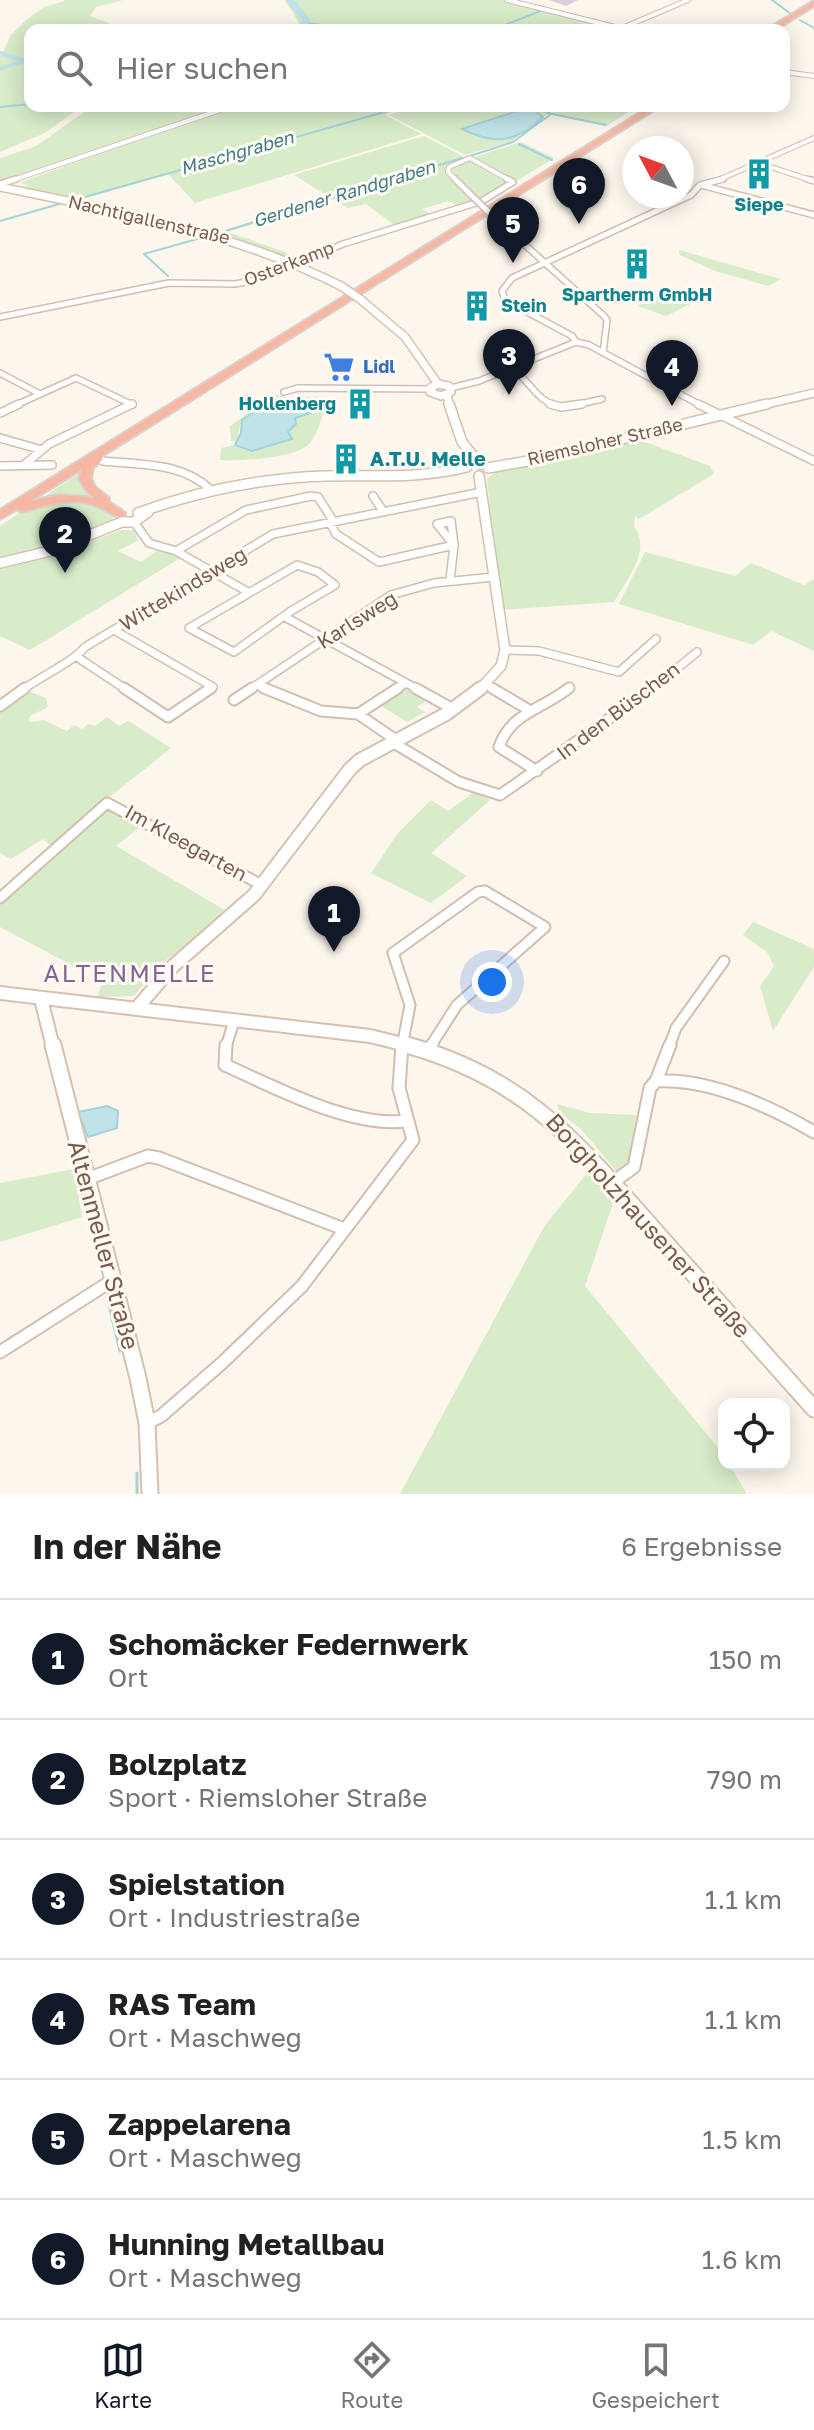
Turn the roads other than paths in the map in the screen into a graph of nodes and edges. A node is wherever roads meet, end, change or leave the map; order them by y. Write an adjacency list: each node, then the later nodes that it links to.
1 (507, 0): 4 (street)
2 (688, 0): 5 (street)
3 (814, 5): 6 (highway); 7 (highway)
4 (599, 24)
5 (635, 24)
6 (781, 24)
7 (786, 24)
8 (790, 73): 9 (street)
9 (814, 76)
10 (215, 112): 17 (street)
11 (638, 112): 47 (highway)
12 (646, 112): 35 (highway)
13 (814, 138): 14 (street)
14 (759, 163): 15 (street); 16 (street)
15 (814, 181)
16 (700, 185): 18 (street); 20 (street)
17 (0, 186): 19 (main road, Nachtigallenstraße)
18 (814, 215)
19 (296, 263): 20 (street, Osterkamp, bridge); 21 (street, Osterkamp); 26 (main road, Nachtigallenstraße, bridge)
20 (544, 263): 22 (street); 23 (street, Osterkamp)
21 (0, 317)
22 (576, 342): 23 (street); 24 (street)
23 (603, 353): 34 (street)
24 (512, 369): 29 (street); 32 (street)
25 (0, 373): 31 (street)
26 (438, 384): 27 (main road); 29 (main road)
27 (429, 389): 28 (street); 29 (main road)
28 (284, 392)
29 (445, 393): 43 (main road)
30 (814, 393): 34 (main road, Riemsloher Straße)
31 (40, 394): 33 (street); 37 (street)
32 (602, 399)
33 (0, 413)
34 (718, 415): 39 (street); 43 (main road, Riemsloher Straße)
35 (134, 431): 47 (highway); 49 (highway)
36 (0, 438): 37 (street)
37 (42, 450): 40 (street)
38 (103, 461): 44 (street)
39 (814, 461)
40 (25, 464): 41 (street); 42 (street)
41 (52, 465)
42 (0, 466)
43 (475, 469): 44 (main road, Riemsloher Straße); 45 (main road)
44 (211, 490): 49 (main road, Riemsloher Straße)
45 (482, 492): 48 (street, Wittekindsweg); 54 (main road)
46 (373, 496): 48 (street)
47 (1, 511): 49 (highway)
48 (383, 511): 50 (street, Wittekindsweg)
49 (130, 516): 51 (street); 52 (main road, Riemsloher Straße)
50 (330, 523): 51 (street); 53 (street, Wittekindsweg); 55 (street)
51 (176, 551): 53 (street)
52 (0, 563)
53 (213, 571): 56 (street); 58 (street, Wittekindsweg)
54 (494, 577): 55 (street, Karlsweg); 61 (main road)
55 (450, 580): 59 (street, Karlsweg)
56 (248, 592): 57 (street); 57 (street)
57 (285, 617): 59 (street)
58 (114, 630): 63 (street, Wittekindsweg); 63 (street)
59 (324, 639): 64 (street); 65 (street, Karlsweg)
60 (656, 639): 61 (street)
61 (505, 650): 66 (main road)
62 (697, 652): 74 (street, In den Büschen)
63 (77, 657): 69 (street, Wittekindsweg)
64 (406, 683): 70 (street); 72 (street)
65 (256, 685): 68 (street, Karlsweg); 72 (street)
66 (488, 686): 70 (main road); 71 (street)
67 (570, 687): 71 (street, In den Büschen)
68 (234, 700)
69 (0, 706)
70 (453, 709): 73 (main road)
71 (529, 710): 74 (street, In den Büschen)
72 (358, 714): 73 (street)
73 (394, 741): 74 (street); 75 (main road)
74 (537, 771)
75 (262, 885): 76 (street, Im Kleegarten); 80 (main road)
76 (0, 898)
77 (724, 961): 84 (street)
78 (0, 993): 79 (main road, Borgholzhausener Straße)
79 (41, 999): 80 (main road, Borgholzhausener Straße); 87 (main road, Altenmeller Straße)
80 (136, 1009): 81 (main road, Borgholzhausener Straße)
81 (234, 1021): 82 (main road, Borgholzhausener Straße); 85 (street)
82 (402, 1042): 83 (main road, Borgholzhausener Straße); 83 (street); 85 (street)
83 (429, 1049): 88 (main road, Borgholzhausener Straße)
84 (656, 1081): 86 (street); 88 (street)
85 (405, 1121): 89 (street)
86 (814, 1132)
87 (85, 1179): 89 (street); 90 (main road, Altenmeller Straße)
88 (612, 1183): 92 (main road, Borgholzhausener Straße)
89 (344, 1229): 93 (street)
90 (113, 1280): 91 (street); 93 (main road, Altenmeller Straße)
91 (0, 1352)
92 (814, 1409)
93 (147, 1423): 94 (main road, Altenmeller Straße)
94 (150, 1494)

